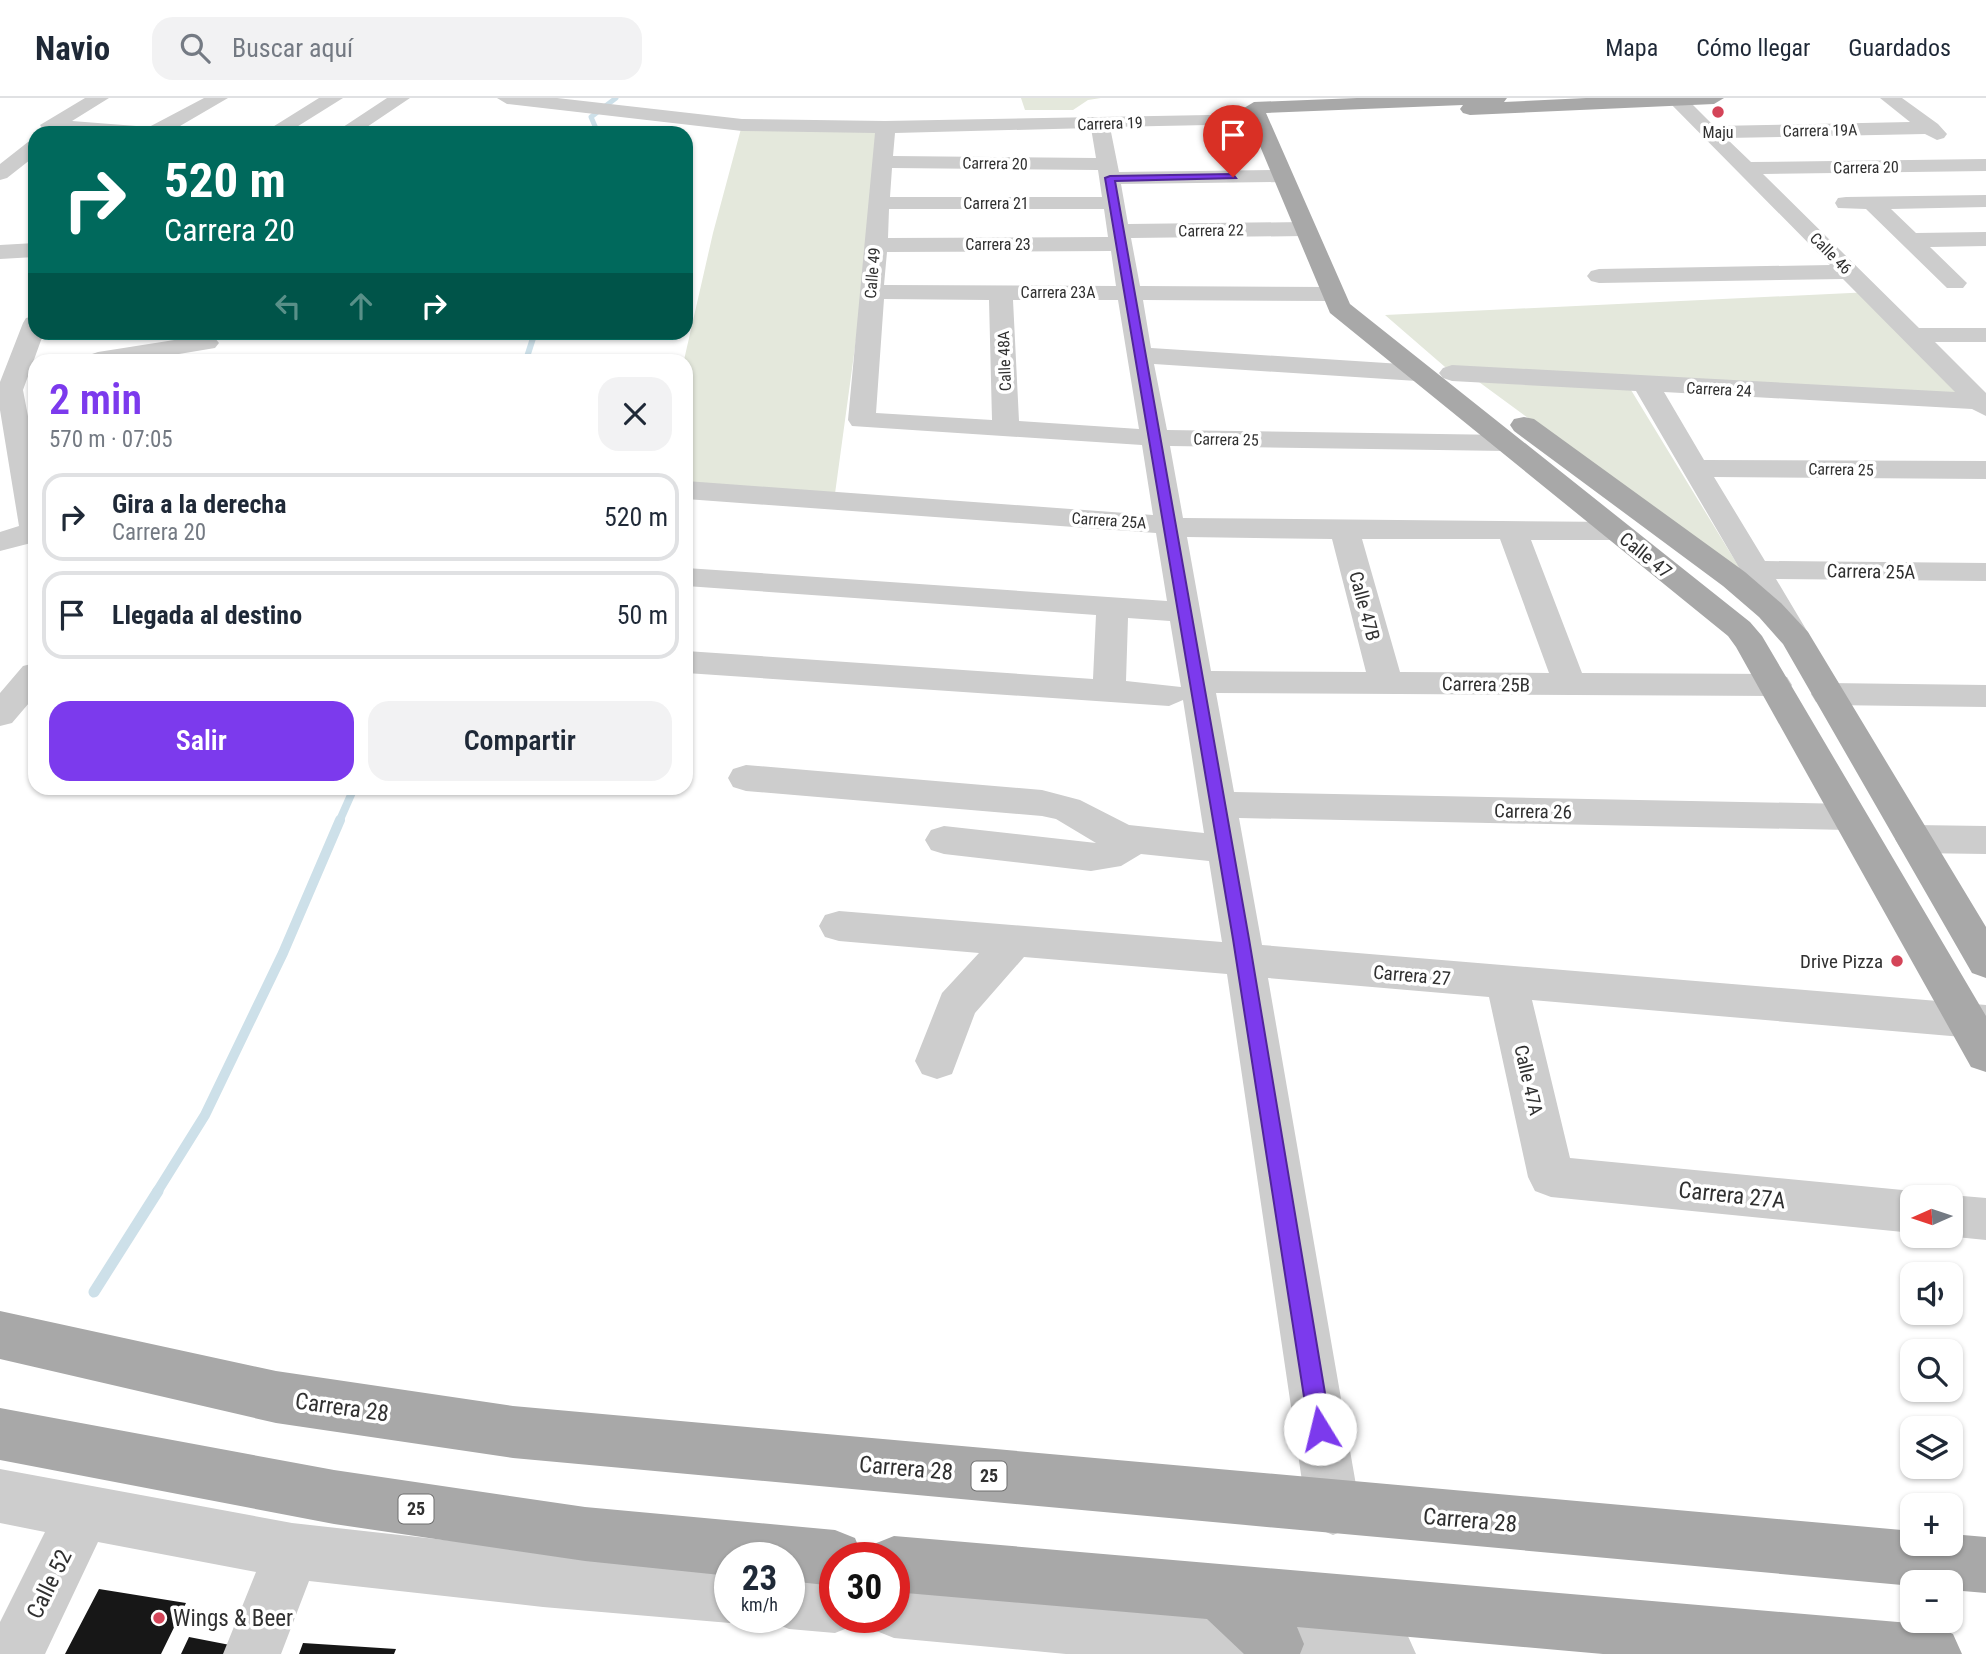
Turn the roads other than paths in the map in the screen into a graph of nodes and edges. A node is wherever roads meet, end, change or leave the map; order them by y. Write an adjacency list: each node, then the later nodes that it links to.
1 (99, 98): 16 (street)
2 (218, 98): 17 (street)
3 (333, 98): 18 (street)
4 (400, 98): 19 (street)
5 (507, 98): 10 (street, Carrera 19)
6 (1497, 98): 14 (main road, Carrera 19)
7 (1714, 98): 9 (main road, Carrera 19)
8 (1890, 98): 21 (street)
9 (1676, 99): 14 (main road, Carrera 19); 22 (street, Calle 46)
10 (574, 102): 11 (street, Carrera 19)
11 (629, 109): 15 (street, Carrera 19); 20 (street, Carrera 19)
12 (1160, 110): 13 (street, Carrera 19); 14 (street, Carrera 19)
13 (1104, 113): 15 (street, Carrera 19); 35 (street)
14 (1266, 113): 30 (main road, Calle 47); 36 (main road, Calle 47)
15 (1014, 116): 20 (street, Carrera 19)
16 (72, 126)
17 (164, 126)
18 (285, 126)
19 (355, 126)
20 (885, 127): 26 (street, Calle 49)
21 (1931, 128): 22 (street, Carrera 19A); 27 (street)
22 (1710, 132): 28 (street, Calle 46)
23 (12, 140): 24 (street)
24 (28, 143)
25 (28, 150): 29 (street)
26 (882, 162): 32 (street, Calle 49); 35 (street, Carrera 20)
27 (1982, 165): 28 (street, Carrera 20)
28 (1746, 168): 42 (street, Calle 46)
29 (0, 174)
30 (1282, 176): 35 (street, Carrera 20); 36 (main road, Calle 47)
31 (1986, 201): 34 (street)
32 (878, 202): 35 (street, Carrera 21); 39 (street, Calle 49)
33 (1846, 203): 34 (street)
34 (1872, 203): 38 (street)
35 (1114, 204): 36 (street, Carrera 22); 39 (street, Carrera 23); 48 (street)
36 (1309, 223): 45 (main road, Calle 47)
37 (1986, 239): 38 (street)
38 (1910, 240): 44 (street)
39 (875, 245): 46 (street, Calle 49)
40 (28, 250): 41 (street)
41 (0, 252)
42 (1850, 272): 43 (street); 49 (street, Calle 46)
43 (1600, 276)
44 (1926, 284)
45 (1349, 291): 48 (street, Carrera 23A); 55 (main road, Calle 47); 56 (main road, Calle 47)
46 (870, 292): 47 (street, Carrera 23A); 60 (street, Calle 49)
47 (1001, 292): 48 (street, Carrera 23A); 61 (street, Calle 48A)
48 (1129, 292): 54 (street)
49 (1914, 335): 50 (street); 59 (street, Calle 46)
50 (1986, 335)
51 (30, 340): 57 (street)
52 (202, 351): 53 (street)
53 (167, 354)
54 (1140, 355): 55 (street); 62 (street)
55 (1417, 373): 63 (main road, Calle 47)
56 (1452, 373): 58 (street, Carrera 24); 79 (main road, Calle 47)
57 (16, 381): 66 (street)
58 (1646, 385): 59 (street, Carrera 24); 64 (street, Calle 47)
59 (1984, 404)
60 (862, 420): 61 (street, Carrera 25)
61 (1006, 429): 62 (street, Carrera 25)
62 (1155, 438): 63 (street, Carrera 25); 68 (street)
63 (1506, 443): 71 (main road, Calle 47)
64 (1697, 468): 65 (street, Carrera 25); 74 (street, Calle 47)
65 (1986, 470)
66 (28, 476)
67 (693, 491): 68 (street, Carrera 25A)
68 (1170, 526): 69 (street, Carrera 25A); 78 (street)
69 (1344, 529): 70 (street, Carrera 25A); 82 (street, Calle 47B)
70 (1512, 530): 71 (street, Carrera 25A); 83 (street)
71 (1616, 531): 84 (main road, Calle 47)
72 (28, 533): 73 (street)
73 (0, 542)
74 (1755, 570): 75 (street, Carrera 25A); 79 (street, Calle 47)
75 (1986, 572)
76 (693, 577): 77 (street)
77 (1112, 607): 78 (street); 86 (street)
78 (1185, 612): 85 (street)
79 (1796, 639): 87 (main road, Calle 47)
80 (693, 662): 86 (street, Carrera 25B)
81 (28, 682): 89 (street)
82 (1386, 684): 83 (street, Carrera 25B); 85 (street, Carrera 25B)
83 (1570, 685): 84 (street, Carrera 25B)
84 (1775, 685): 92 (main road, Calle 47)
85 (1183, 688): 86 (street, Carrera 25B); 91 (street)
86 (1109, 691)
87 (1828, 694): 88 (street); 94 (main road, Calle 47)
88 (1986, 696)
89 (0, 715)
90 (747, 778): 93 (street)
91 (1218, 806): 92 (street, Carrera 26); 97 (street)
92 (1849, 817): 103 (main road, Calle 47)
93 (1128, 839): 95 (street); 97 (street)
94 (1914, 839): 96 (street); 101 (main road, Calle 47)
95 (944, 840)
96 (1986, 840)
97 (1226, 849): 100 (street)
98 (839, 926): 99 (street, Carrera 27)
99 (1014, 941): 100 (street, Carrera 27); 104 (street)
100 (1245, 961): 102 (street, Carrera 27); 112 (street)
101 (1986, 962)
102 (1507, 984): 103 (street, Carrera 27); 105 (street, Calle 47A)
103 (1979, 1032)
104 (937, 1061)
105 (1550, 1177): 106 (street, Carrera 27A)
106 (1900, 1211)
107 (1964, 1217): 108 (street)
108 (1986, 1219)
109 (1, 1334): 112 (main road, Carrera 28 / 25)
110 (0, 1434): 115 (main road, 25)
111 (0, 1496): 113 (street)
112 (1333, 1508): 117 (main road, Carrera 28 / 25)
113 (83, 1514): 114 (street); 124 (street, Calle 52)
114 (292, 1550): 119 (street); 125 (street)
115 (819, 1557)
116 (910, 1565): 118 (main road)
117 (1986, 1565)
118 (1218, 1591): 122 (main road); 126 (main road)
119 (714, 1594)
120 (910, 1612): 121 (street)
121 (1134, 1643): 122 (street)
122 (1275, 1644): 123 (street)
123 (1369, 1653)
124 (15, 1654)
125 (252, 1654)
126 (1933, 1654)

